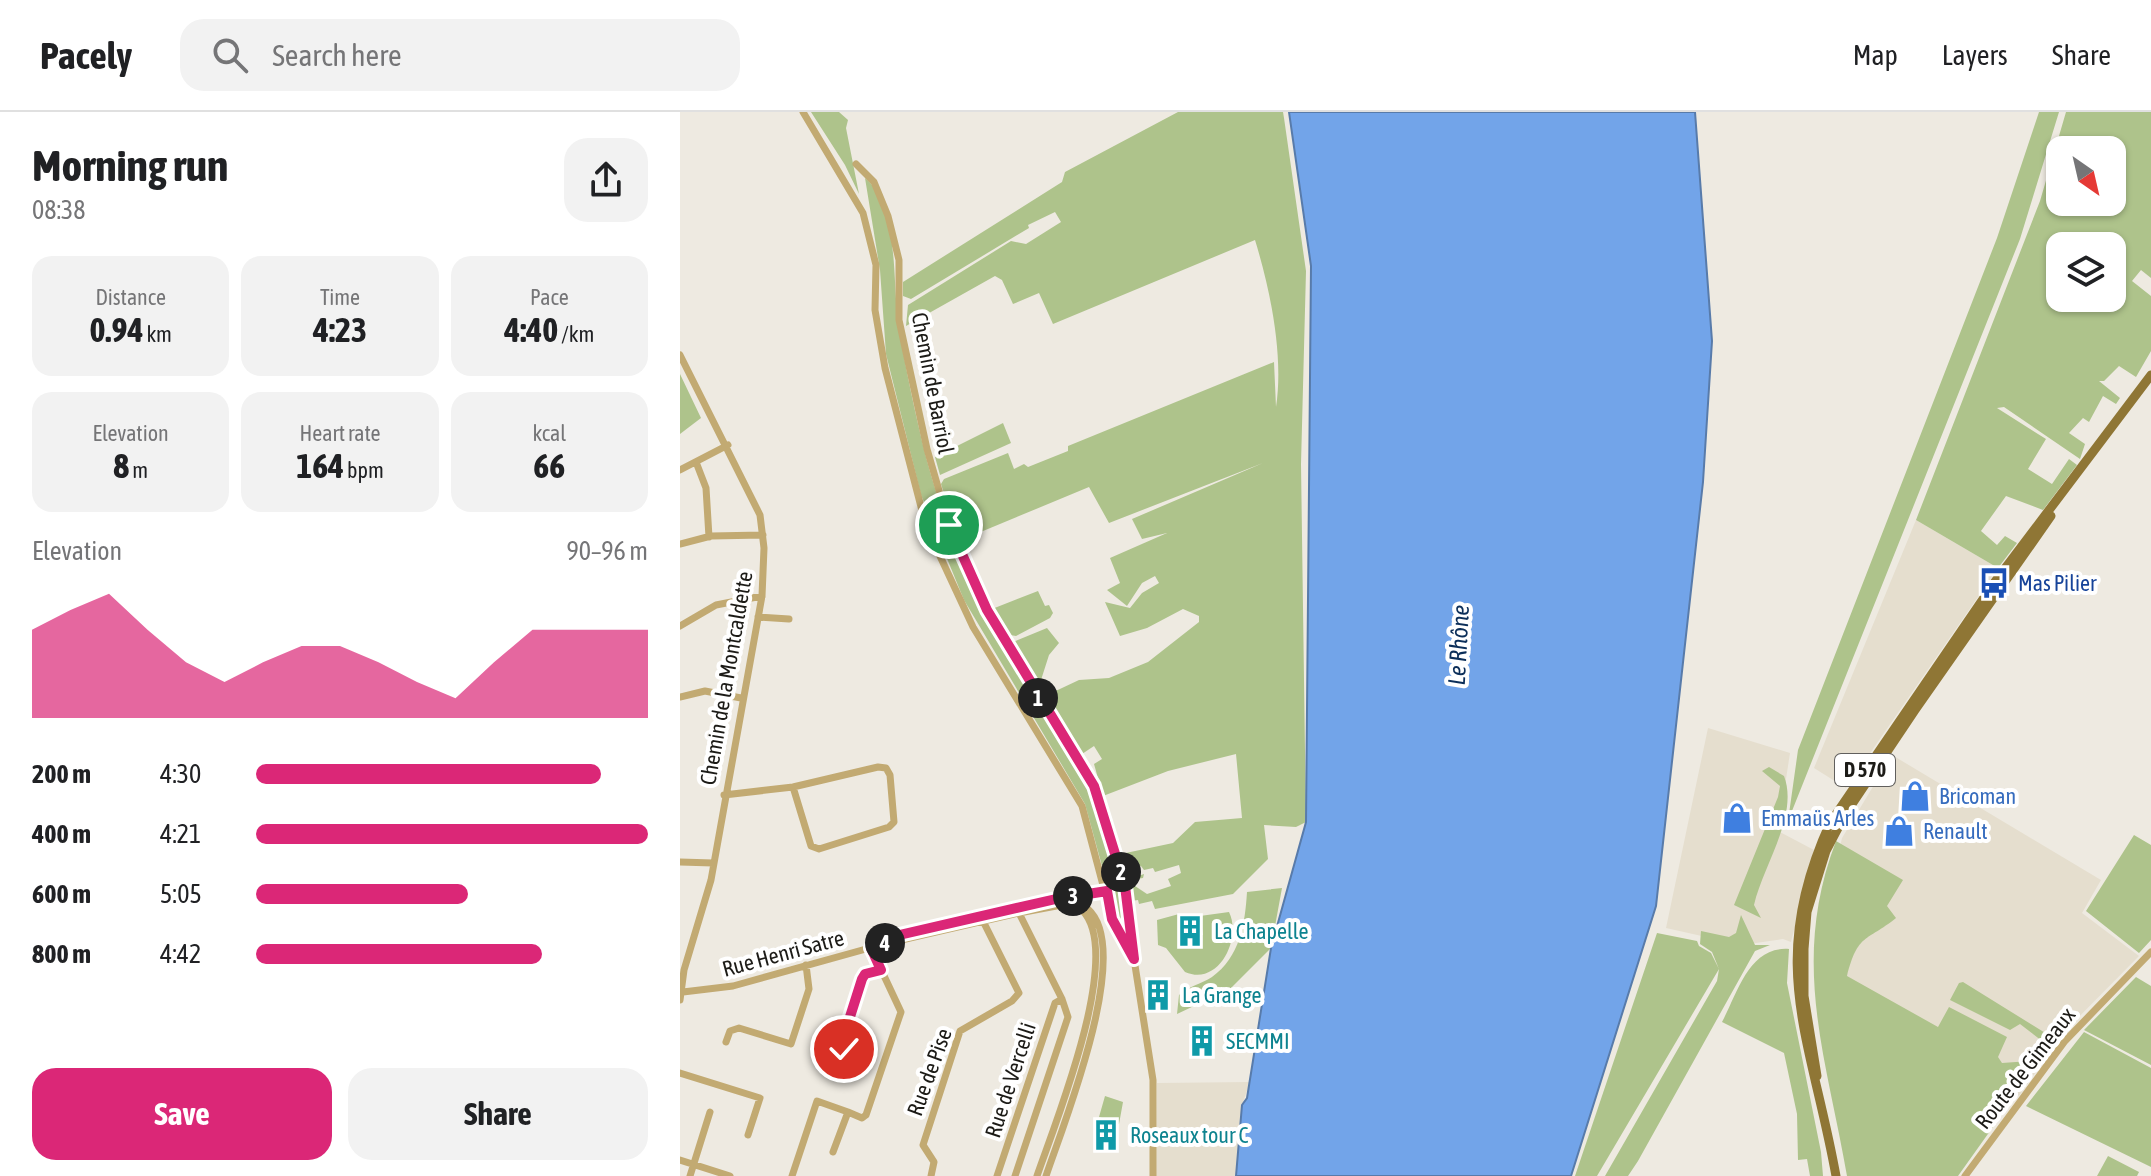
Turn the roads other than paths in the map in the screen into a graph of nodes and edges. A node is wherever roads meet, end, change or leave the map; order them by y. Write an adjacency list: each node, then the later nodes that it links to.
1 (803, 112): 21 (street)
2 (856, 164): 28 (street, Chemin de Barriol)
3 (680, 355): 5 (street, Chemin de la Montcaldette)
4 (2151, 375): 52 (main road, D 570)
5 (728, 445): 6 (street); 8 (street, Chemin de la Montcaldette)
6 (696, 462): 7 (street); 9 (street)
7 (680, 470)
8 (763, 535): 9 (street); 11 (street, Chemin de la Montcaldette)
9 (709, 537): 10 (street)
10 (680, 544)
11 (762, 596): 12 (street, Chemin de la Montcaldette); 14 (street)
12 (758, 617): 13 (street); 16 (street, Chemin de la Montcaldette)
13 (789, 619)
14 (680, 626)
15 (680, 697): 16 (street)
16 (741, 698): 18 (street, Chemin de la Montcaldette)
17 (793, 787): 17 (street); 18 (street)
18 (724, 795): 20 (street, Chemin de la Montcaldette)
19 (680, 862): 20 (street)
20 (713, 863): 31 (street, Chemin de la Montcaldette)
21 (1107, 891): 22 (street); 28 (street)
22 (1076, 902): 23 (street, Rue Henri Satre); 25 (street); 49 (street); 50 (street)
23 (1019, 913): 24 (street, Rue Henri Satre); 33 (street, Rue de Vercelli)
24 (983, 921): 25 (street, Rue Henri Satre); 46 (street, Rue de Pise)
25 (884, 944): 26 (street, Rue Henri Satre)
26 (871, 948): 29 (street, Rue Henri Satre); 30 (street)
27 (2150, 954): 53 (street, Route de Gimeaux)
28 (1134, 959): 51 (street, Chemin de Barriol)
29 (806, 965): 32 (street, Rue Henri Satre); 34 (street)
30 (881, 970): 35 (street); 38 (street)
31 (682, 973): 32 (street, Chemin de la Montcaldette)
32 (681, 993)
33 (1062, 999): 47 (street, Rue de Vercelli); 48 (street, Rue de Vercelli)
34 (726, 1042)
35 (844, 1049)
36 (680, 1073): 39 (street)
37 (710, 1112): 42 (street)
38 (848, 1112): 40 (street); 45 (street)
39 (748, 1135)
40 (833, 1152)
41 (680, 1160): 42 (street)
42 (694, 1164): 43 (street); 44 (street)
43 (690, 1176)
44 (730, 1176)
45 (792, 1176)
46 (931, 1176)
47 (997, 1176)
48 (1015, 1176)
49 (1037, 1176)
50 (1046, 1176)
51 (1153, 1176)
52 (1836, 1176)
53 (1965, 1176)

